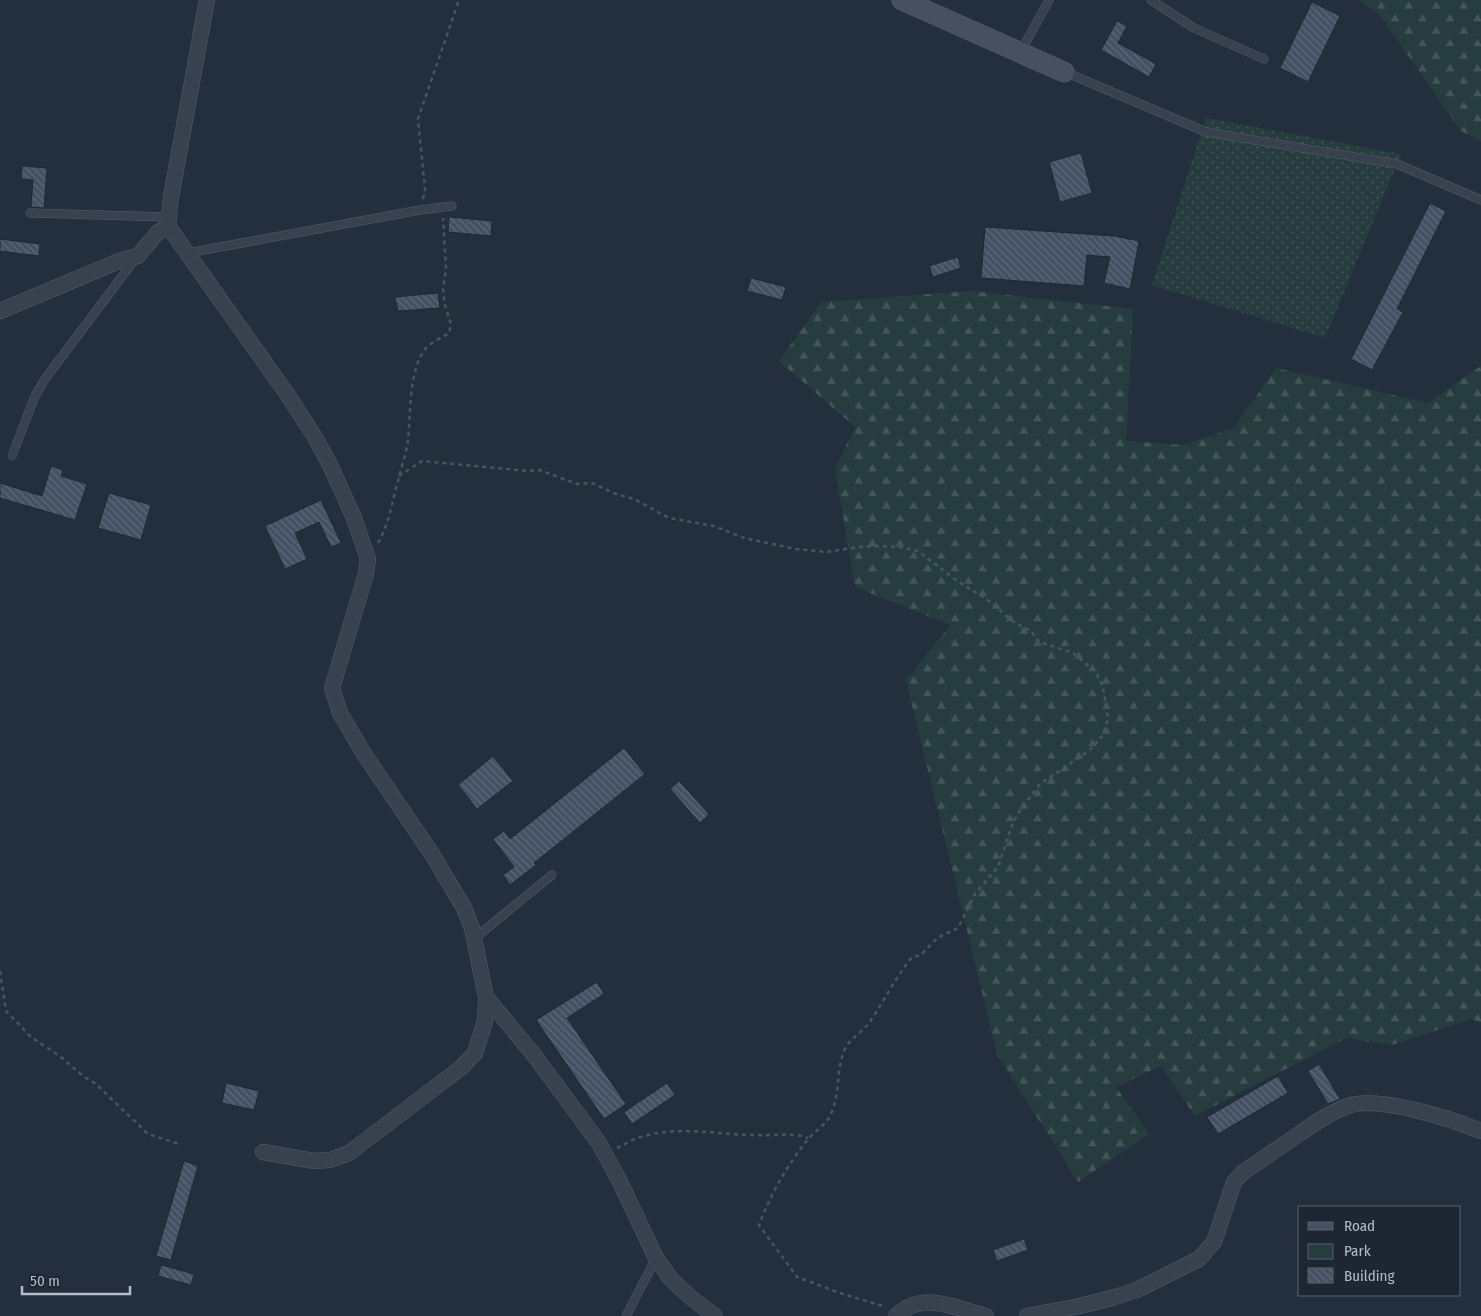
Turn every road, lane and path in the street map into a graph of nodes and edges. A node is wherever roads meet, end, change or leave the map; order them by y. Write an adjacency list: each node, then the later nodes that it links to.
1 (207, 0): 14 (street)
2 (459, 0): 12 (path)
3 (902, 0): 6 (street)
4 (1049, 0): 6 (lane)
5 (1151, 0): 7 (lane)
6 (1020, 53): 8 (street)
7 (1264, 59)
8 (1064, 72): 9 (lane)
9 (1481, 200)
10 (452, 206): 11 (lane)
11 (442, 209): 12 (lane); 19 (path)
12 (420, 210): 15 (lane)
13 (30, 213): 14 (lane)
14 (168, 222): 15 (street); 16 (street)
15 (188, 253): 20 (street)
16 (138, 256): 17 (street); 18 (lane)
17 (0, 311)
18 (12, 456)
19 (399, 476): 20 (path); 26 (path)
20 (368, 559): 22 (street)
21 (552, 875): 22 (lane)
22 (475, 938): 24 (street)
23 (0, 971): 27 (path)
24 (486, 996): 28 (street); 29 (street)
25 (1481, 1131): 35 (street)
26 (808, 1138): 29 (path); 31 (path)
27 (179, 1144)
28 (263, 1152)
29 (606, 1156): 30 (street)
30 (656, 1258): 32 (lane); 33 (street)
31 (899, 1314): 34 (street)
32 (626, 1316)
33 (715, 1316)
34 (986, 1316)
35 (1027, 1316)

